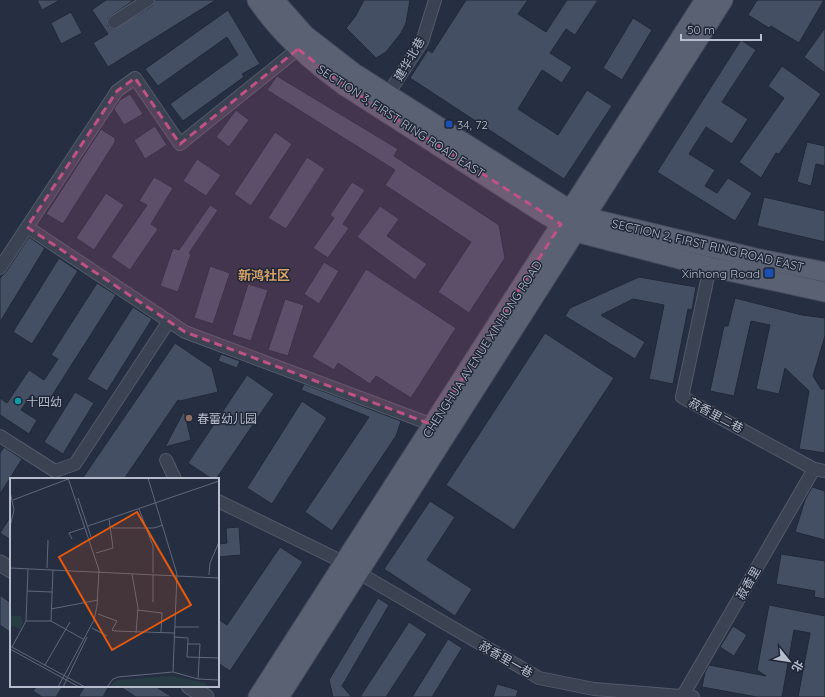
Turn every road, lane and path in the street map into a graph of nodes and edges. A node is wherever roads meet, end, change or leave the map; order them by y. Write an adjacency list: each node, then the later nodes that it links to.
1 (148, 0): 7 (street)
2 (257, 0): 8 (main road, SECTION 3, FIRST RING ROAD EAST)
3 (274, 0): 9 (main road, SECTION 3, FIRST RING ROAD EAST)
4 (435, 0): 9 (street, 建华北巷)
5 (705, 0): 10 (main road, CHENGHUA AVENUE XINHONG ROAD)
6 (723, 0): 10 (main road, CHENGHUA AVENUE XINHONG ROAD)
7 (114, 22)
8 (298, 49): 10 (main road, SECTION 3, FIRST RING ROAD EAST); 11 (street)
9 (388, 94): 10 (main road, SECTION 3, FIRST RING ROAD EAST)
10 (573, 221): 12 (main road, SECTION 2, FIRST RING ROAD EAST); 14 (main road, SECTION 2, FIRST RING ROAD EAST); 17 (main road, CHENGHUA AVENUE XINHONG ROAD); 24 (main road, CHENGHUA AVENUE XINHONG ROAD)
11 (27, 227): 13 (street); 16 (street)
12 (710, 267): 15 (main road, SECTION 2, FIRST RING ROAD EAST); 20 (street, 菽香里二巷)
13 (0, 268)
14 (825, 272)
15 (825, 292)
16 (169, 321): 17 (street); 18 (street)
17 (433, 425): 24 (main road, CHENGHUA AVENUE XINHONG ROAD)
18 (0, 436)
19 (166, 460): 21 (street)
20 (820, 470): 27 (street, 菽香里)
21 (175, 478)
22 (219, 501): 24 (street, 菽香里一巷)
23 (0, 563): 25 (street)
24 (352, 568): 27 (street, 菽香里一巷); 29 (main road, CHENGHUA AVENUE XINHONG ROAD); 30 (main road, CHENGHUA AVENUE XINHONG ROAD)
25 (10, 569)
26 (191, 687): 28 (street)
27 (686, 696)
28 (206, 697)
29 (258, 697)
30 (279, 697)

